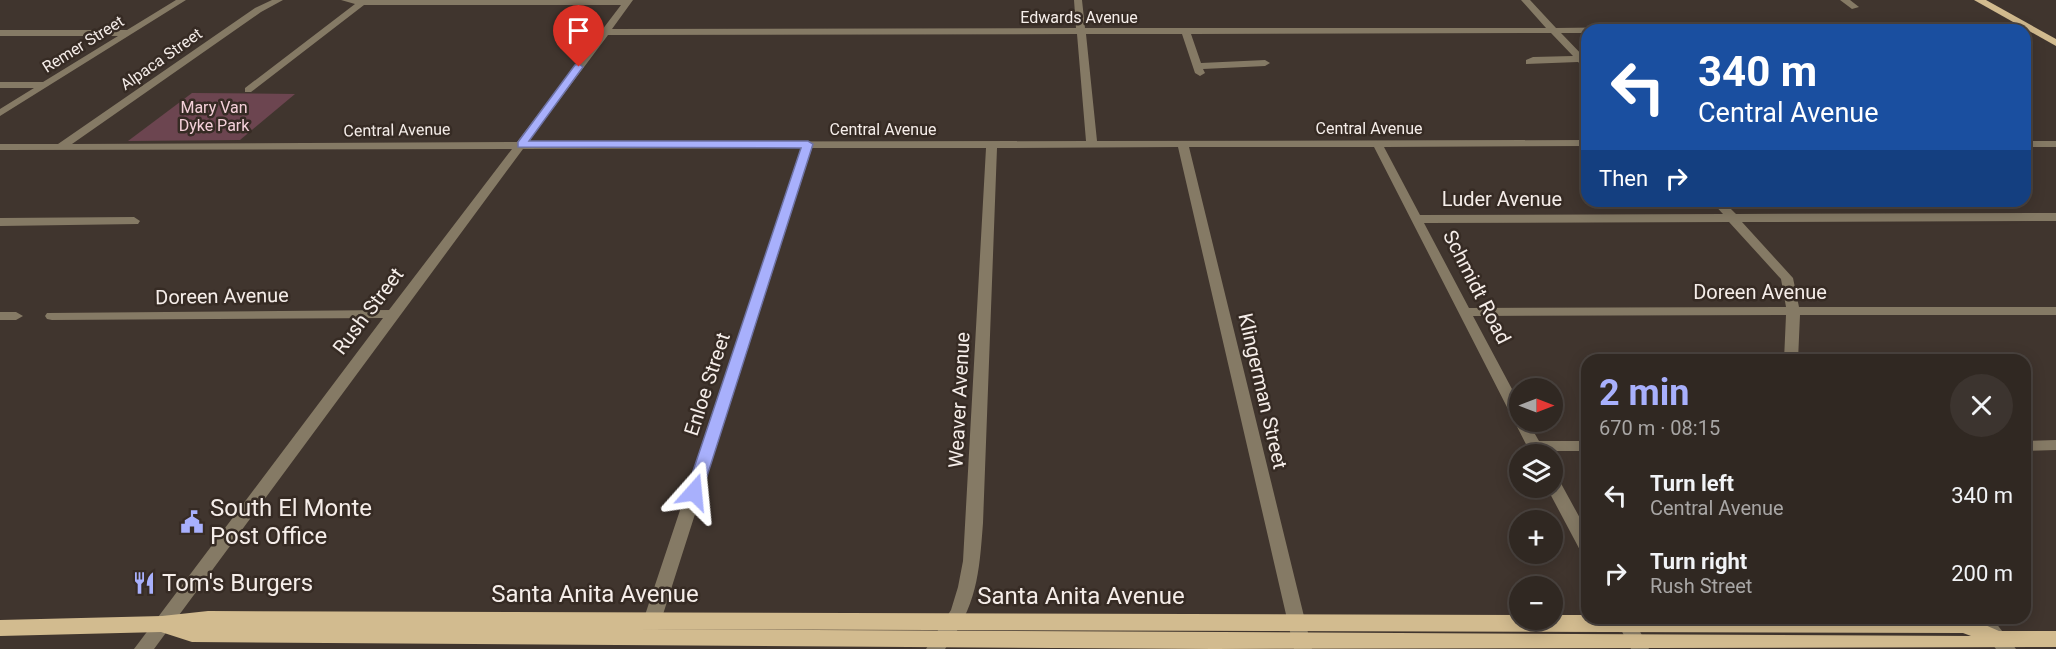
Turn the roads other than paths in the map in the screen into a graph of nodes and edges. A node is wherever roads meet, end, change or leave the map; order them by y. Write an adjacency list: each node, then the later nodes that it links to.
1 (182, 0): 21 (street, Remer Street)
2 (279, 0): 43 (street, Alpaca Street)
3 (345, 0): 9 (street)
4 (1078, 0): 18 (street)
5 (1525, 0): 15 (street)
6 (1844, 0): 11 (street)
7 (1966, 0): 12 (main road)
8 (1979, 0): 13 (main road)
9 (363, 1): 10 (street); 31 (street)
10 (629, 1): 17 (street, Rush Street)
11 (1855, 7)
12 (2010, 24)
13 (2022, 24)
14 (2031, 29): 23 (main road)
15 (1553, 30): 16 (street, Edwards Avenue); 19 (street, Edwards Avenue); 25 (street)
16 (1581, 30)
17 (606, 32): 18 (street, Edwards Avenue); 35 (street, Rush Street)
18 (1080, 32): 19 (street, Edwards Avenue); 38 (street)
19 (1186, 32): 27 (street)
20 (0, 33): 21 (street)
21 (128, 33): 30 (street, Remer Street)
22 (2031, 36): 24 (main road)
23 (2056, 43)
24 (2056, 50)
25 (1581, 60)
26 (1529, 62): 28 (street)
27 (1265, 63)
28 (1581, 63)
29 (0, 85): 30 (street)
30 (46, 85): 32 (street, Remer Street)
31 (248, 90)
32 (0, 113)
33 (1377, 143): 34 (street, Central Avenue); 39 (street, Central Avenue); 48 (street, Schmidt Road)
34 (1581, 143)
35 (521, 144): 36 (street, Central Avenue); 43 (street, Central Avenue); 54 (street, Rush Street)
36 (808, 144): 37 (street, Central Avenue); 70 (street, Enloe Street)
37 (992, 144): 38 (street, Central Avenue); 66 (street, Weaver Avenue)
38 (1092, 144): 39 (street, Central Avenue)
39 (1183, 144): 72 (street, Klingerman Street)
40 (2031, 144): 41 (street)
41 (2056, 144)
42 (6, 147): 43 (street, Central Avenue); 44 (street)
43 (62, 147)
44 (0, 154)
45 (1723, 207): 46 (street)
46 (1733, 218): 47 (street, Luder Avenue); 48 (street, Luder Avenue); 53 (street)
47 (2056, 218)
48 (1416, 219): 52 (street, Schmidt Road)
49 (134, 221): 50 (street)
50 (0, 222)
51 (2056, 311): 53 (street, Doreen Avenue)
52 (1464, 312): 53 (street, Doreen Avenue); 59 (street, Schmidt Road)
53 (1794, 312): 58 (street)
54 (393, 314): 57 (street, Doreen Avenue); 67 (street, Rush Street)
55 (0, 316): 56 (street)
56 (16, 316)
57 (51, 316)
58 (1791, 354)
59 (1509, 399)
60 (1581, 446): 63 (street)
61 (2031, 446): 62 (street)
62 (2056, 446)
63 (1563, 448)
64 (1561, 498): 65 (street)
65 (1581, 536)
66 (955, 621): 70 (main road, Santa Anita Avenue); 72 (main road, Santa Anita Avenue); 74 (street, Weaver Avenue)
67 (162, 624): 69 (main road, Santa Anita Avenue); 70 (main road, Santa Anita Avenue); 76 (street, Rush Street)
68 (1986, 624): 75 (street)
69 (0, 628)
70 (650, 628): 74 (main road, Santa Anita Avenue)
71 (1632, 633): 72 (main road, Santa Anita Avenue); 75 (main road, Santa Anita Avenue)
72 (1300, 637): 74 (main road, Santa Anita Avenue)
73 (2056, 639): 75 (main road, Santa Anita Avenue)
74 (938, 644)
75 (2002, 644)
76 (143, 649)

